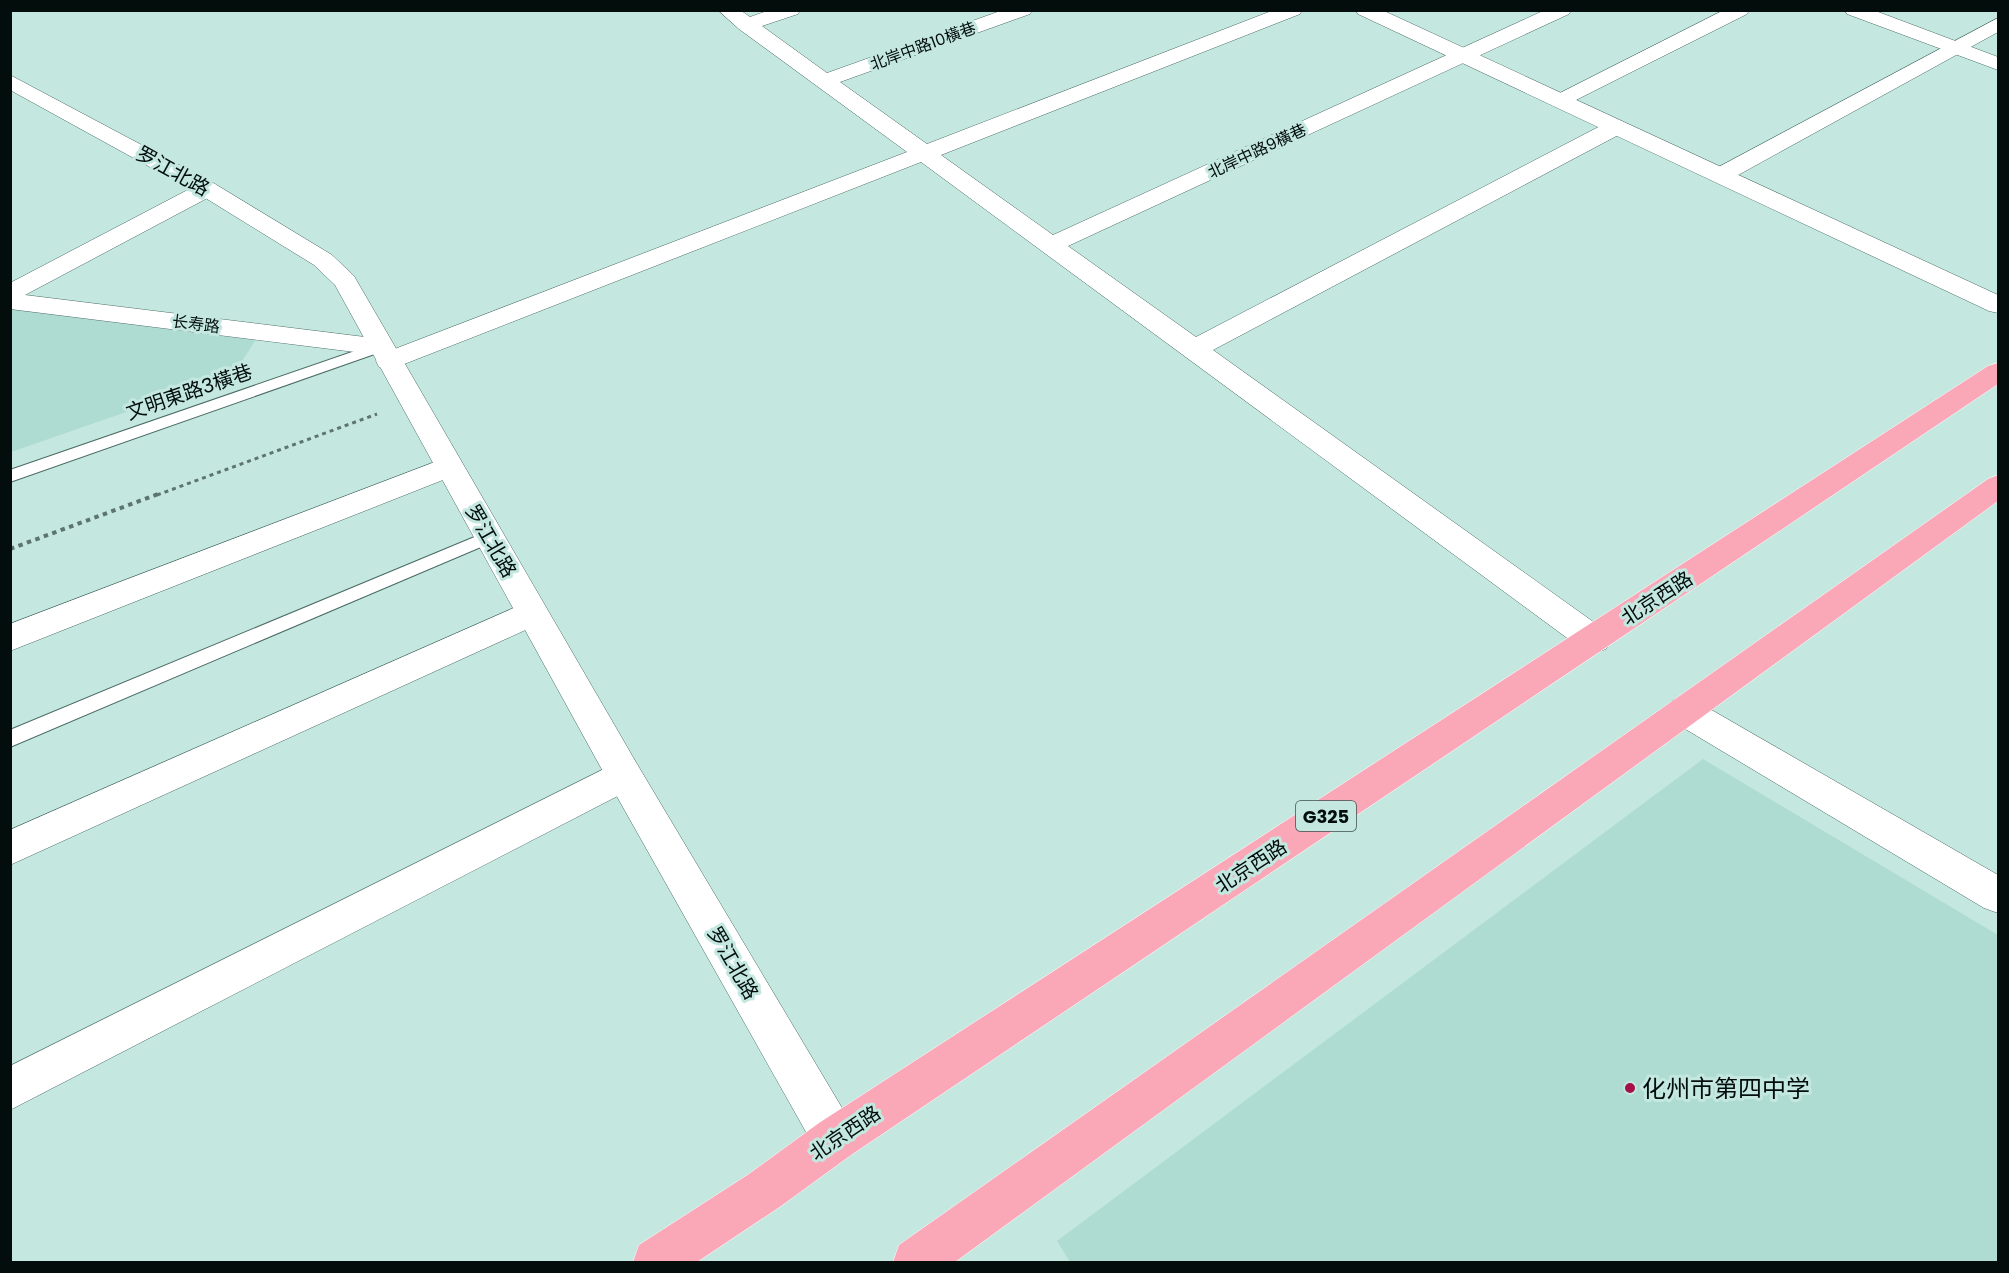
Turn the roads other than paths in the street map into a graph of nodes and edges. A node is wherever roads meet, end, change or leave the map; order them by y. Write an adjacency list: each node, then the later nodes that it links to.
1 (791, 10): 8 (street)
2 (1023, 10): 14 (street, 北岸中路10橫巷)
3 (1293, 10): 17 (street)
4 (1365, 10): 11 (street)
5 (1562, 10): 11 (street, 北岸中路9橫巷)
6 (1740, 10): 15 (street)
7 (1854, 10): 10 (street)
8 (737, 18): 14 (street)
9 (1998, 24): 10 (street)
10 (1955, 48): 12 (street); 18 (street)
11 (1463, 56): 15 (street); 20 (street, 北岸中路9橫巷)
12 (1998, 64)
13 (10, 81): 19 (street, 罗江北路)
14 (824, 81): 17 (street)
15 (1559, 101): 16 (street)
16 (1616, 127): 18 (street); 24 (street)
17 (924, 154): 20 (street); 25 (street)
18 (1721, 175): 23 (street)
19 (207, 189): 21 (street); 25 (street, 罗江北路)
20 (1050, 245): 24 (street)
21 (10, 293)
22 (10, 301): 25 (street, 长寿路)
23 (1998, 305)
24 (1194, 349): 33 (street)
25 (385, 354): 27 (street, 罗江北路); 28 (lane, 文明東路3橫巷)
26 (1998, 372): 33 (highway, 北京西路 / G325)
27 (448, 467): 30 (street, 罗江北路); 32 (street)
28 (10, 476)
29 (1998, 486): 34 (highway)
30 (489, 537): 31 (street, 罗江北路); 35 (lane)
31 (532, 613): 36 (street, 罗江北路); 37 (street)
32 (10, 638)
33 (1594, 640): 40 (highway, 北京西路 / G325)
34 (1684, 711): 38 (street); 42 (highway)
35 (10, 739)
36 (624, 775): 39 (street); 40 (street, 罗江北路)
37 (10, 848)
38 (1998, 895)
39 (10, 1089)
40 (835, 1138): 41 (highway, 北京西路 / G325)
41 (656, 1263)
42 (916, 1263)

